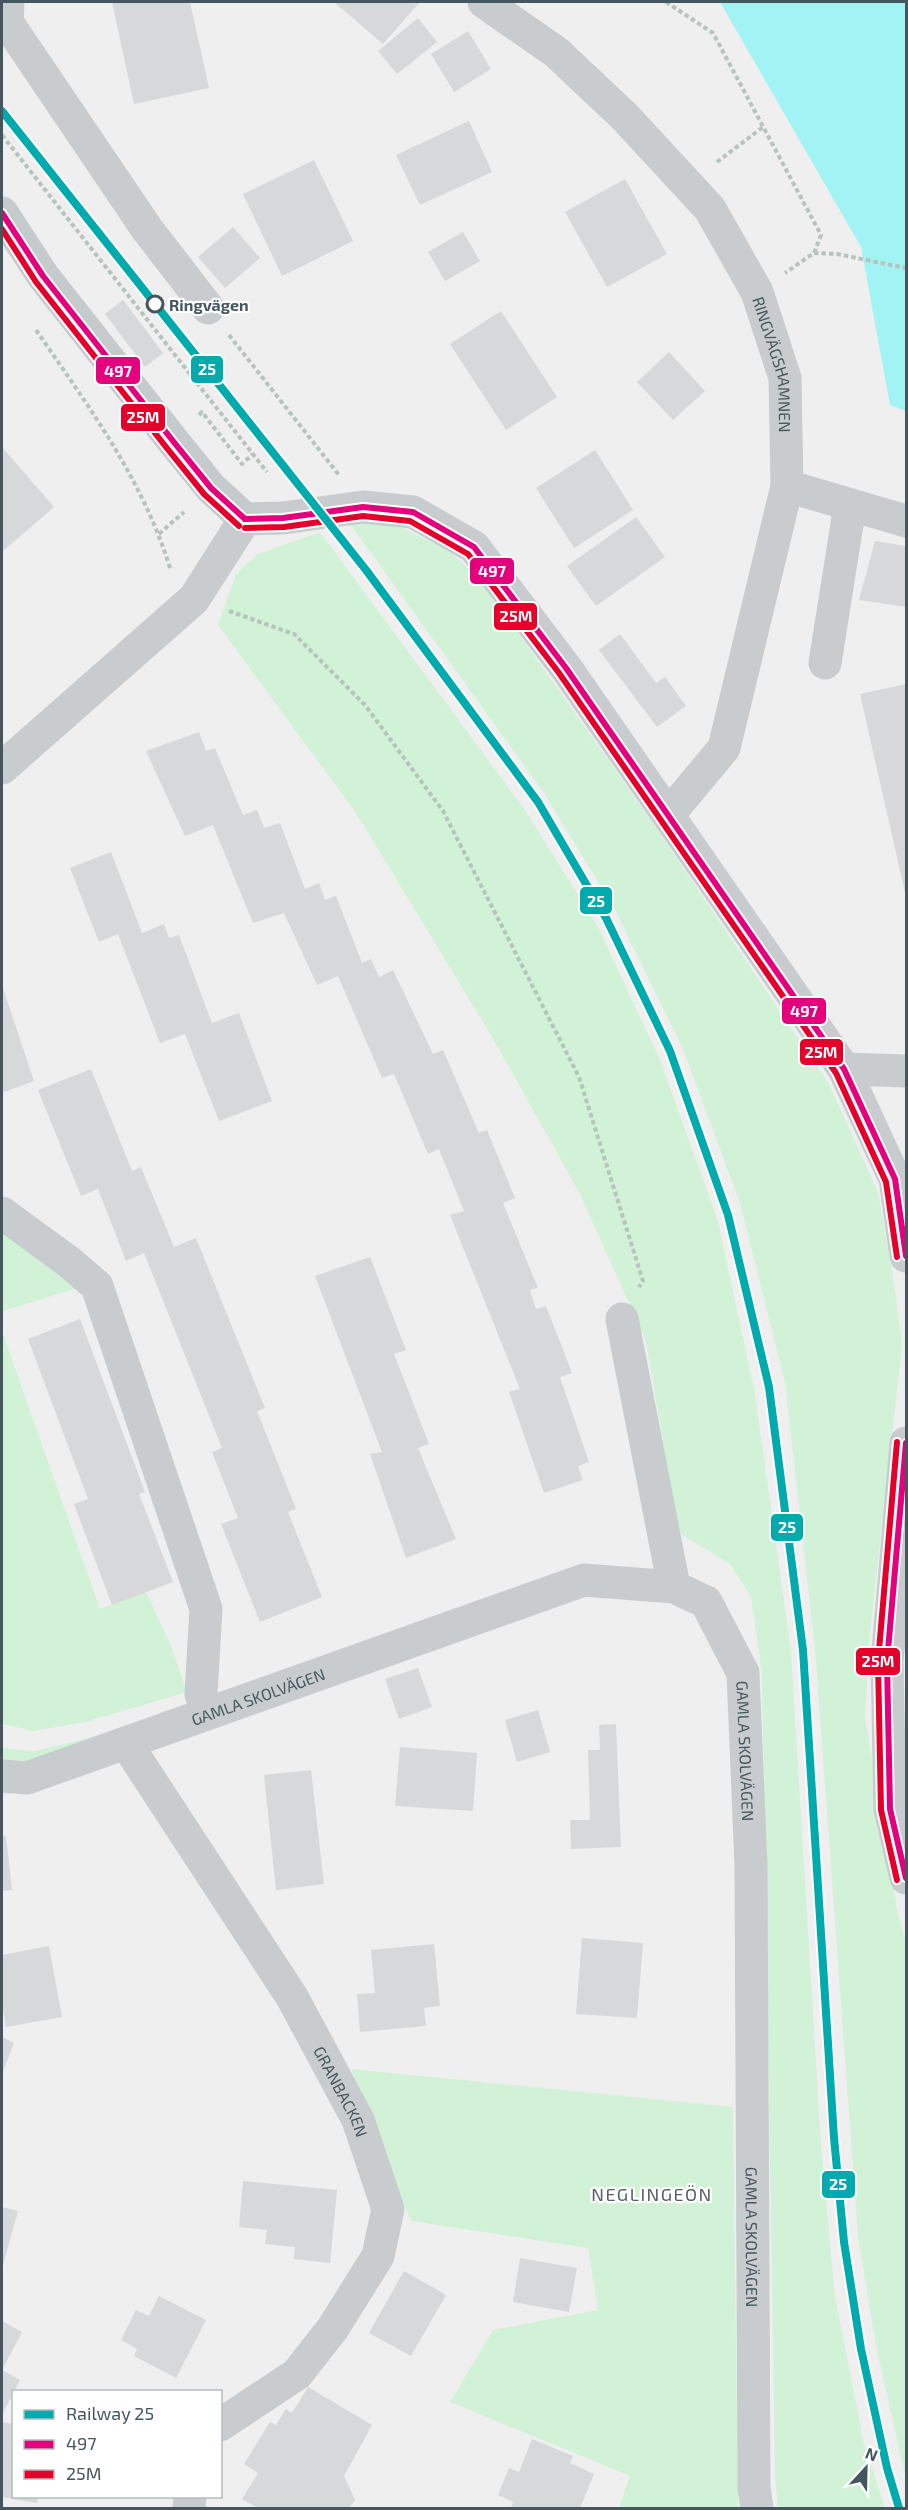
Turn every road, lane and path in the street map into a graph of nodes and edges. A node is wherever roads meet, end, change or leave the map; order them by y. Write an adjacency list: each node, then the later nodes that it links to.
1 (8, 2): 11 (street)
2 (484, 2): 6 (street, RINGVÄGSHAMNEN)
3 (666, 2): 4 (path)
4 (763, 127): 6 (path); 8 (path)
5 (2, 135): 13 (path)
6 (689, 187): 10 (street, RINGVÄGSHAMNEN)
7 (2, 213): 18 (main road)
8 (814, 253): 9 (path); 10 (path)
9 (906, 268)
10 (757, 291): 15 (street, RINGVÄGSHAMNEN)
11 (208, 308): 14 (path)
12 (34, 328): 20 (path)
13 (267, 472)
14 (342, 478)
15 (787, 486): 16 (street); 24 (street, RINGVÄGSHAMNEN)
16 (850, 505): 19 (street); 22 (street)
17 (186, 510): 20 (path)
18 (245, 519): 21 (street); 24 (street)
19 (906, 521)
20 (159, 534): 21 (path)
21 (194, 599): 23 (street); 29 (path)
22 (825, 663)
23 (2, 768)
24 (669, 814): 25 (street)
25 (844, 1069): 26 (street); 28 (street)
26 (906, 1071)
27 (2, 1213): 32 (street)
28 (906, 1256)
29 (622, 1319): 31 (street)
30 (906, 1443): 35 (street)
31 (674, 1587): 32 (street, GAMLA SKOLVÄGEN); 37 (street, GAMLA SKOLVÄGEN)
32 (207, 1714): 33 (street, GAMLA SKOLVÄGEN)
33 (126, 1743): 34 (street, GAMLA SKOLVÄGEN); 36 (street, GRANBACKEN)
34 (2, 1776)
35 (906, 1878)
36 (222, 2424)
37 (756, 2508)

